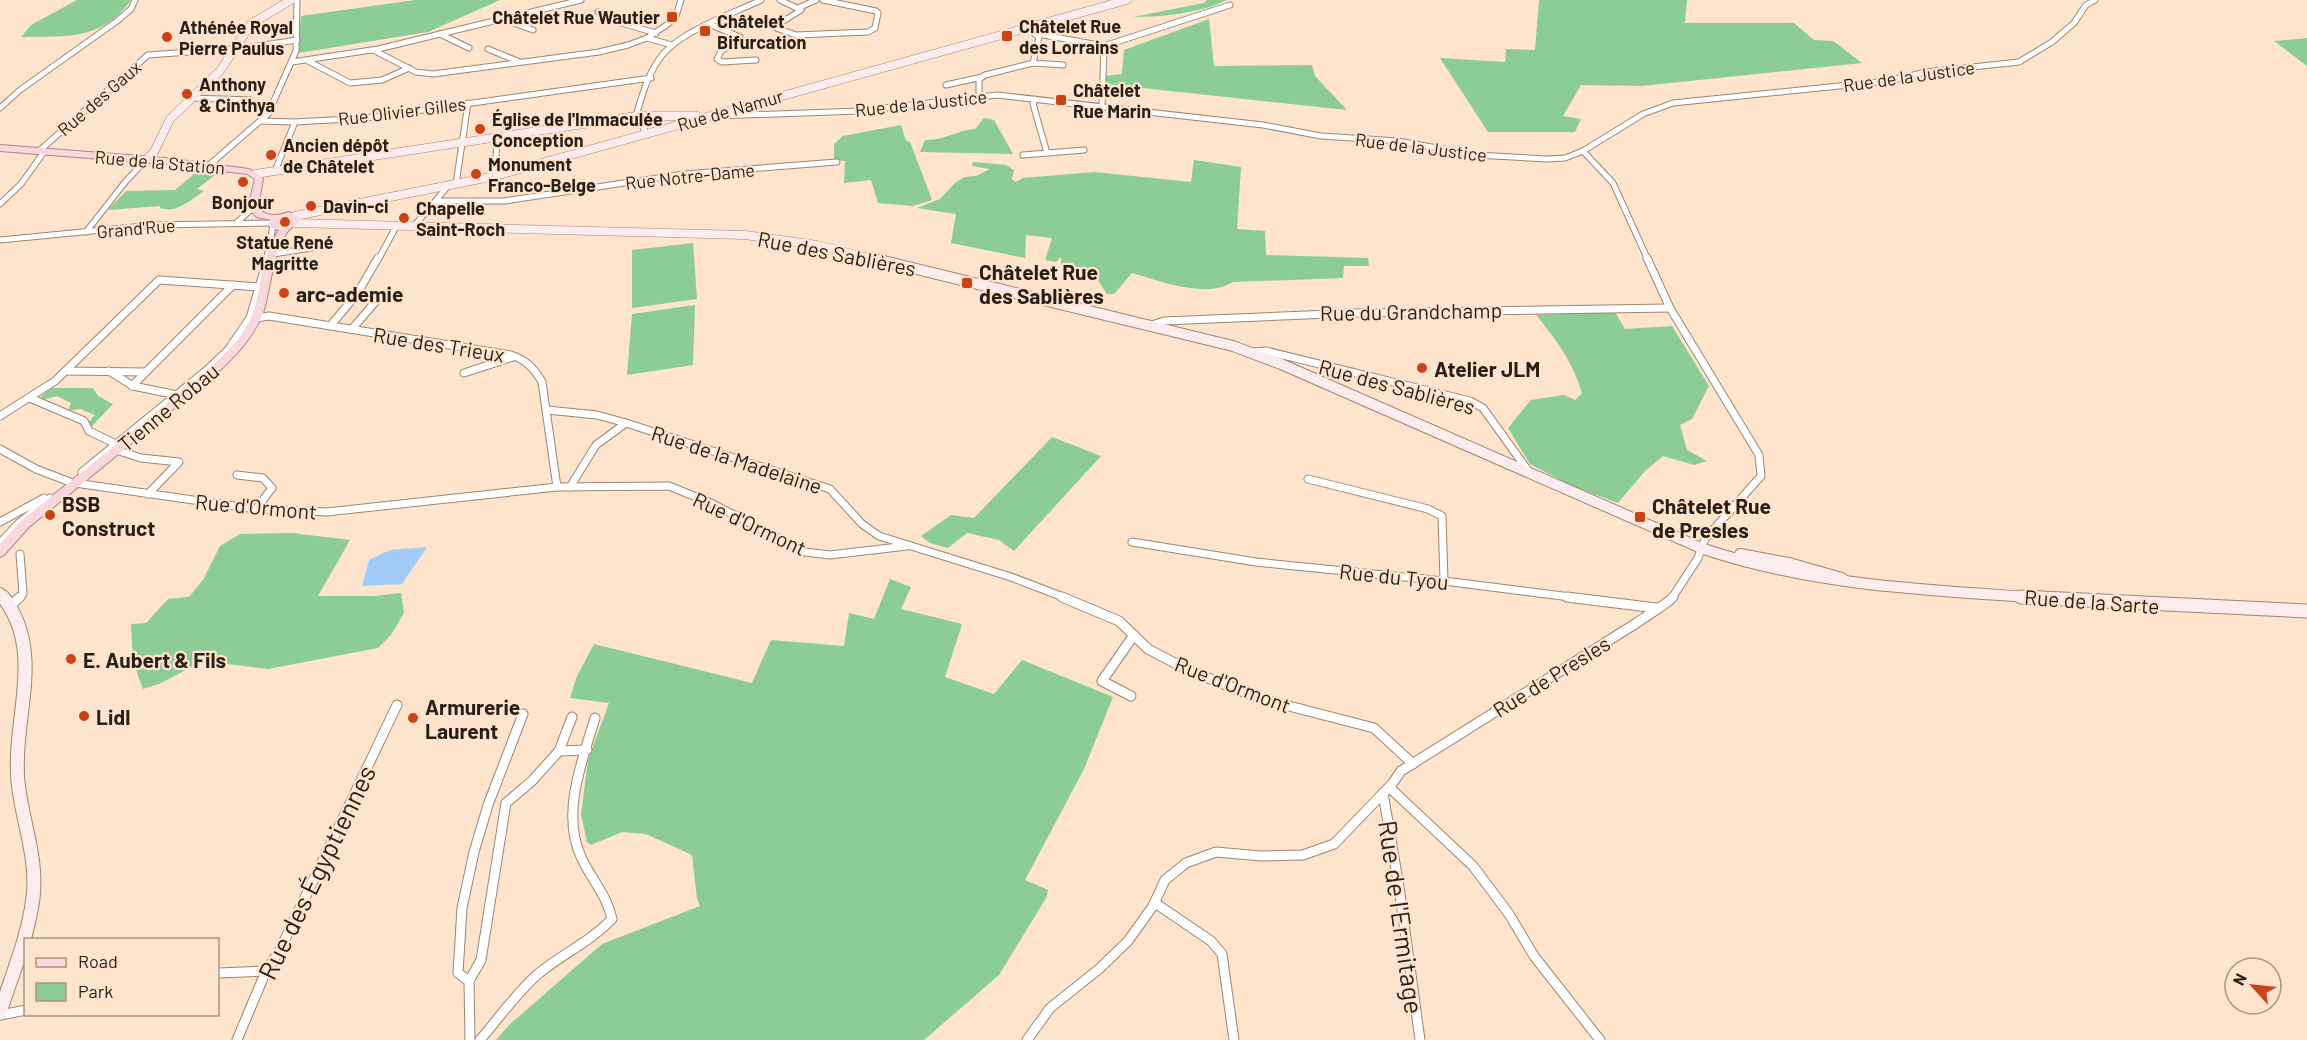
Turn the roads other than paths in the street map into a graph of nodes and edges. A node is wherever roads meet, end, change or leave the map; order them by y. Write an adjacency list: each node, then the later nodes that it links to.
1 (135, 0): 47 (street)
2 (291, 0): 28 (main road)
3 (297, 0): 24 (street)
4 (581, 0): 12 (street)
5 (681, 0): 20 (street)
6 (761, 0): 17 (street)
7 (780, 0): 14 (street)
8 (816, 0): 14 (street)
9 (823, 0): 14 (street)
10 (1127, 0): 18 (main road, Rue de Namur)
11 (2095, 0): 58 (street, Rue de la Justice)
12 (567, 2): 16 (street)
13 (1230, 5): 26 (street)
14 (798, 8)
15 (598, 12): 20 (street)
16 (503, 19): 19 (street); 21 (street)
17 (711, 25): 25 (street); 31 (street)
18 (1027, 28): 22 (street); 49 (main road, Rue de Namur)
19 (533, 30)
20 (657, 33): 23 (street)
21 (440, 34): 27 (street); 30 (street)
22 (1038, 34): 26 (street); 35 (street)
23 (646, 38): 25 (street); 34 (street)
24 (297, 40): 28 (street, Rue des Gaux); 33 (street)
25 (672, 45): 39 (street)
26 (1104, 46): 46 (street)
27 (469, 48)
28 (236, 49): 42 (main road); 57 (street, Rue des Gaux)
29 (488, 49): 34 (street)
30 (373, 50): 32 (street); 37 (street)
31 (756, 60)
32 (308, 61): 33 (street); 37 (street)
33 (292, 62): 50 (street)
34 (521, 62): 37 (street)
35 (1033, 63): 36 (street); 38 (street)
36 (1063, 65)
37 (409, 68)
38 (982, 77): 40 (street); 41 (street)
39 (651, 78): 45 (street, Rue Olivier Gilles); 48 (street)
40 (946, 85)
41 (979, 95): 43 (street, Rue de la Justice); 49 (street, Rue de la Justice)
42 (192, 98): 44 (street); 59 (main road)
43 (1035, 99): 46 (street, Rue de la Justice); 60 (street)
44 (250, 100)
45 (468, 103): 51 (street, Rue Olivier Gilles); 54 (street)
46 (1102, 106): 58 (street, Rue de la Justice)
47 (0, 108)
48 (636, 116): 49 (main road); 52 (street); 53 (main road)
49 (710, 116): 52 (main road, Rue de Namur)
50 (261, 121): 51 (street, Rue Olivier Gilles); 65 (street)
51 (295, 122): 66 (street)
52 (647, 134): 68 (main road, Rue de Namur)
53 (497, 138): 54 (main road); 68 (street)
54 (464, 142): 66 (main road); 69 (street)
55 (0, 148): 57 (main road, Rue de la Station)
56 (1084, 150): 60 (street)
57 (42, 151): 62 (main road, Rue de la Station); 71 (street, Rue des Gaux)
58 (1583, 151): 84 (street, Rue de Presles)
59 (154, 152): 62 (main road); 63 (main road)
60 (1047, 153): 61 (street)
61 (1023, 155)
62 (145, 161): 63 (main road, Rue de la Station); 77 (street)
63 (165, 161): 65 (main road, Rue de la Station)
64 (837, 162): 70 (street, Rue Notre-Dame)
65 (208, 166): 67 (main road, Rue de la Station)
66 (274, 171): 67 (main road)
67 (255, 174): 72 (main road, Rue de la Station)
68 (495, 176): 69 (main road, Rue de Namur)
69 (452, 185): 70 (street); 73 (main road, Rue de Namur)
70 (436, 201): 76 (street)
71 (0, 204)
72 (253, 208): 73 (main road); 74 (street)
73 (283, 222): 74 (street, Grand'Rue); 75 (main road, Rue des Sablières); 80 (main road, Tienne Robau); 82 (street, Tienne Robau)
74 (236, 223): 77 (street, Grand'Rue)
75 (397, 225): 76 (main road, Rue des Sablières); 86 (street)
76 (414, 226): 87 (main road, Rue des Sablières)
77 (86, 232): 78 (street, Grand'Rue)
78 (0, 240)
79 (312, 248): 80 (street)
80 (273, 254): 85 (main road, Tienne Robau)
81 (233, 285): 82 (street); 95 (street); 97 (street)
82 (259, 287): 100 (street, Tienne Robau)
83 (377, 300): 88 (street)
84 (1670, 308): 87 (street, Rue du Grandchamp); 122 (street, Rue de Presles)
85 (256, 318): 86 (street, Rue des Trieux); 105 (main road, Tienne Robau)
86 (331, 325): 88 (street, Rue des Trieux)
87 (1152, 325): 89 (main road, Rue des Sablières)
88 (351, 329): 90 (street, Rue des Trieux)
89 (1250, 352): 91 (street, Rue des Sablières); 93 (main road, Rue des Sablières)
90 (514, 356): 98 (street); 102 (street, Rue des Trieux)
91 (1286, 356): 92 (street, Rue des Sablières); 93 (street)
92 (1304, 360): 94 (street, Rue des Sablières); 107 (street, Rue des Sablières)
93 (1278, 363): 94 (main road, Rue des Sablières)
94 (1288, 368): 108 (main road, Rue des Sablières)
95 (66, 370): 96 (street); 101 (street)
96 (109, 371): 97 (street); 99 (street)
97 (145, 372): 99 (street)
98 (464, 374)
99 (132, 386): 100 (street)
100 (177, 395): 105 (street, Tienne Robau)
101 (30, 398): 103 (street); 105 (street)
102 (547, 410): 104 (street, Rue de la Madelaine); 113 (street, Rue des Trieux)
103 (0, 416)
104 (626, 423): 114 (street); 121 (street, Rue de la Madelaine)
105 (116, 447): 112 (main road, Tienne Robau); 115 (street)
106 (0, 449): 112 (street, Rue d'Ormont)
107 (1520, 458): 108 (street); 109 (street, Rue des Sablières)
108 (1509, 465): 109 (main road, Rue des Sablières)
109 (1529, 472): 122 (main road, Rue des Sablières)
110 (237, 475): 117 (street)
111 (1308, 479): 125 (street)
112 (72, 482): 115 (street, Rue d'Ormont); 116 (street, Tienne Robau); 123 (main road, Tienne Robau)
113 (557, 487): 114 (street, Rue d'Ormont); 117 (street, Rue d'Ormont)
114 (570, 487): 121 (street, Rue d'Ormont)
115 (148, 494): 117 (street, Rue d'Ormont)
116 (48, 499): 118 (street); 120 (street, Tienne Robau)
117 (256, 509)
118 (0, 522)
119 (1132, 542): 125 (street, Rue du Tyou)
120 (0, 543)
121 (908, 546): 130 (street, Rue d'Ormont)
122 (1701, 548): 128 (street, Rue de Presles); 129 (main road, Rue de la Sarte)
123 (0, 552)
124 (20, 554): 127 (street)
125 (1444, 581): 128 (street, Rue du Tyou)
126 (0, 593): 127 (main road)
127 (10, 606): 145 (main road)
128 (1656, 608): 138 (street, Rue de Presles)
129 (2307, 611)
130 (1134, 635): 131 (street); 138 (street, Rue d'Ormont)
131 (1131, 696)
132 (397, 705): 141 (street, Rue des Égyptiennes)
133 (523, 714): 143 (street)
134 (572, 717): 136 (street)
135 (595, 718): 137 (street)
136 (559, 750): 137 (street); 143 (street)
137 (586, 750): 148 (street)
138 (1413, 764): 139 (street, Rue de Presles)
139 (1386, 790): 140 (street, Rue de Presles); 151 (street, Rue de l'Ermitage); 152 (street)
140 (1155, 903): 149 (street, Rue de Presles); 150 (street)
141 (266, 971): 142 (street); 146 (street, Rue des Égyptiennes)
142 (219, 973)
143 (470, 981): 147 (street)
144 (24, 1010): 145 (street)
145 (0, 1013)
146 (237, 1040)
147 (470, 1040)
148 (480, 1040)
149 (1028, 1040)
150 (1234, 1040)
151 (1420, 1040)
152 (1600, 1040)

